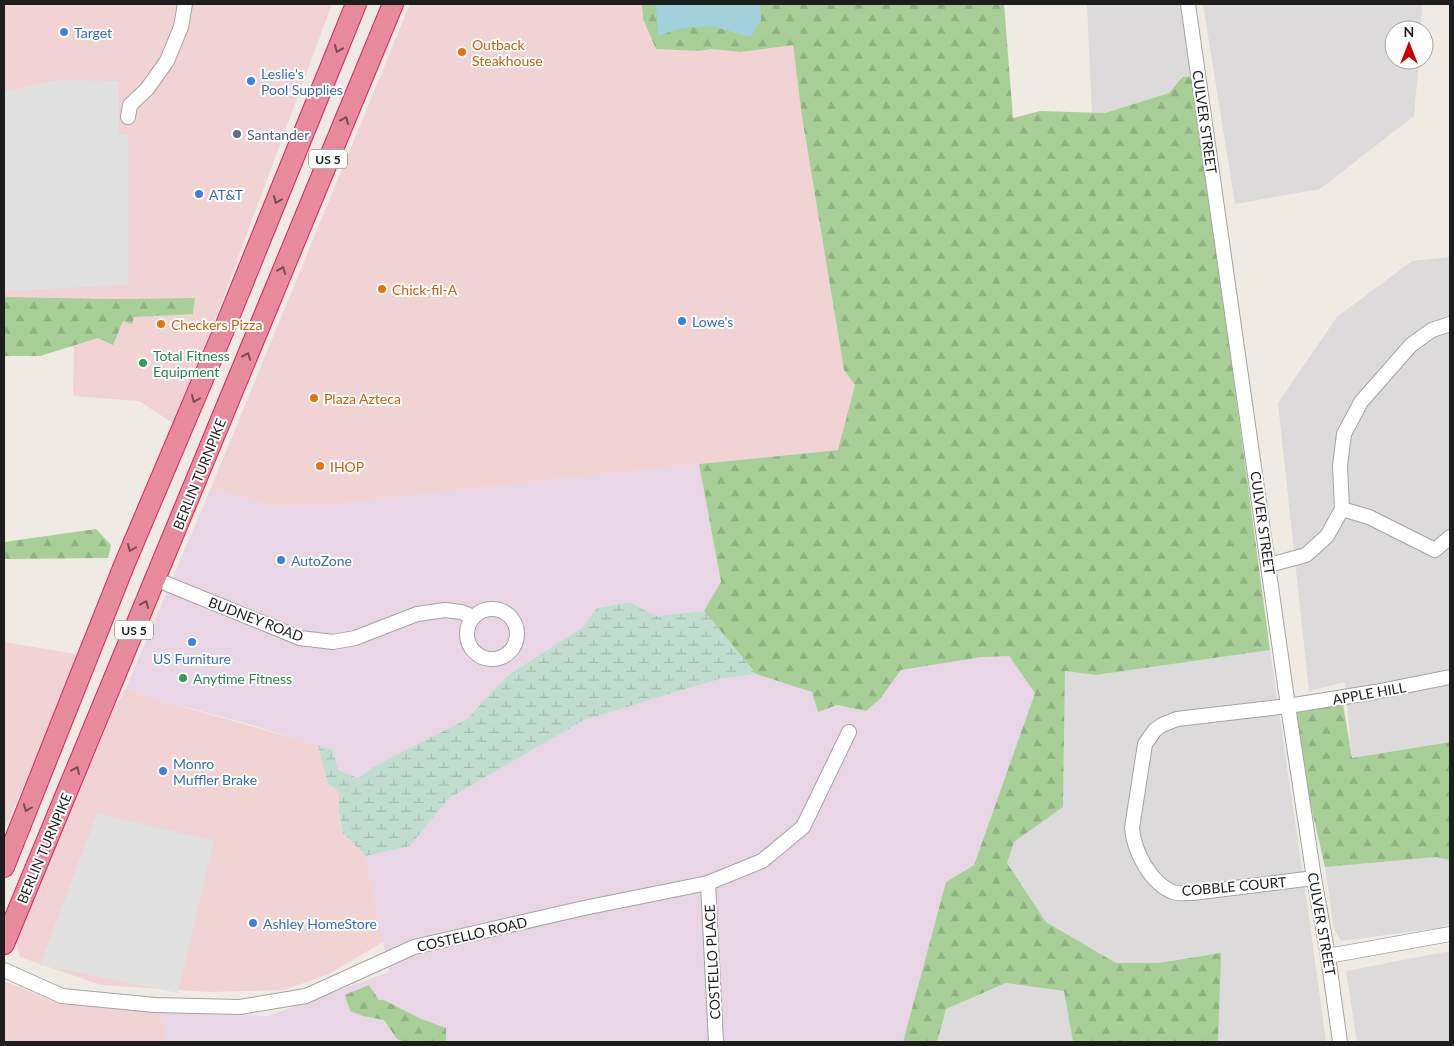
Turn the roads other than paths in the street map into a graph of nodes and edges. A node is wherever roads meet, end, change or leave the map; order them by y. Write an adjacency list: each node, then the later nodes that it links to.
1 (185, 4): 5 (street)
2 (356, 4): 6 (highway, US 5, one-way to 6)
3 (393, 4): 7 (highway, BERLIN TURNPIKE / US 5, one-way to 3)
4 (1188, 4): 13 (street, CULVER STREET)
5 (128, 117)
6 (243, 284): 7 (highway); 8 (highway, US 5)
7 (272, 295): 9 (highway, BERLIN TURNPIKE / US 5)
8 (235, 304): 9 (highway); 17 (highway, US 5, one-way to 17)
9 (264, 315): 14 (highway, BERLIN TURNPIKE / US 5, one-way to 9)
10 (1450, 324): 11 (street)
11 (1342, 509): 12 (street); 13 (street)
12 (1450, 537)
13 (1269, 566): 19 (street, CULVER STREET)
14 (155, 579): 15 (street, BUDNEY ROAD); 18 (highway, BERLIN TURNPIKE / US 5, one-way to 14)
15 (474, 617)
16 (1450, 677): 19 (street, APPLE HILL)
17 (76, 686): 18 (highway); 21 (highway, US 5, one-way to 21)
18 (108, 694): 25 (highway, BERLIN TURNPIKE / US 5, one-way to 18)
19 (1288, 706): 22 (street, CULVER STREET); 22 (street, COBBLE COURT)
20 (849, 732): 23 (street, COSTELLO ROAD)
21 (4, 867)
22 (1314, 878): 26 (street, CULVER STREET)
23 (708, 883): 27 (street, COSTELLO ROAD); 28 (street, COSTELLO PLACE)
24 (1450, 934): 26 (street)
25 (4, 944)
26 (1328, 956): 29 (street, CULVER STREET)
27 (4, 970)
28 (716, 1042)
29 (1340, 1042)

